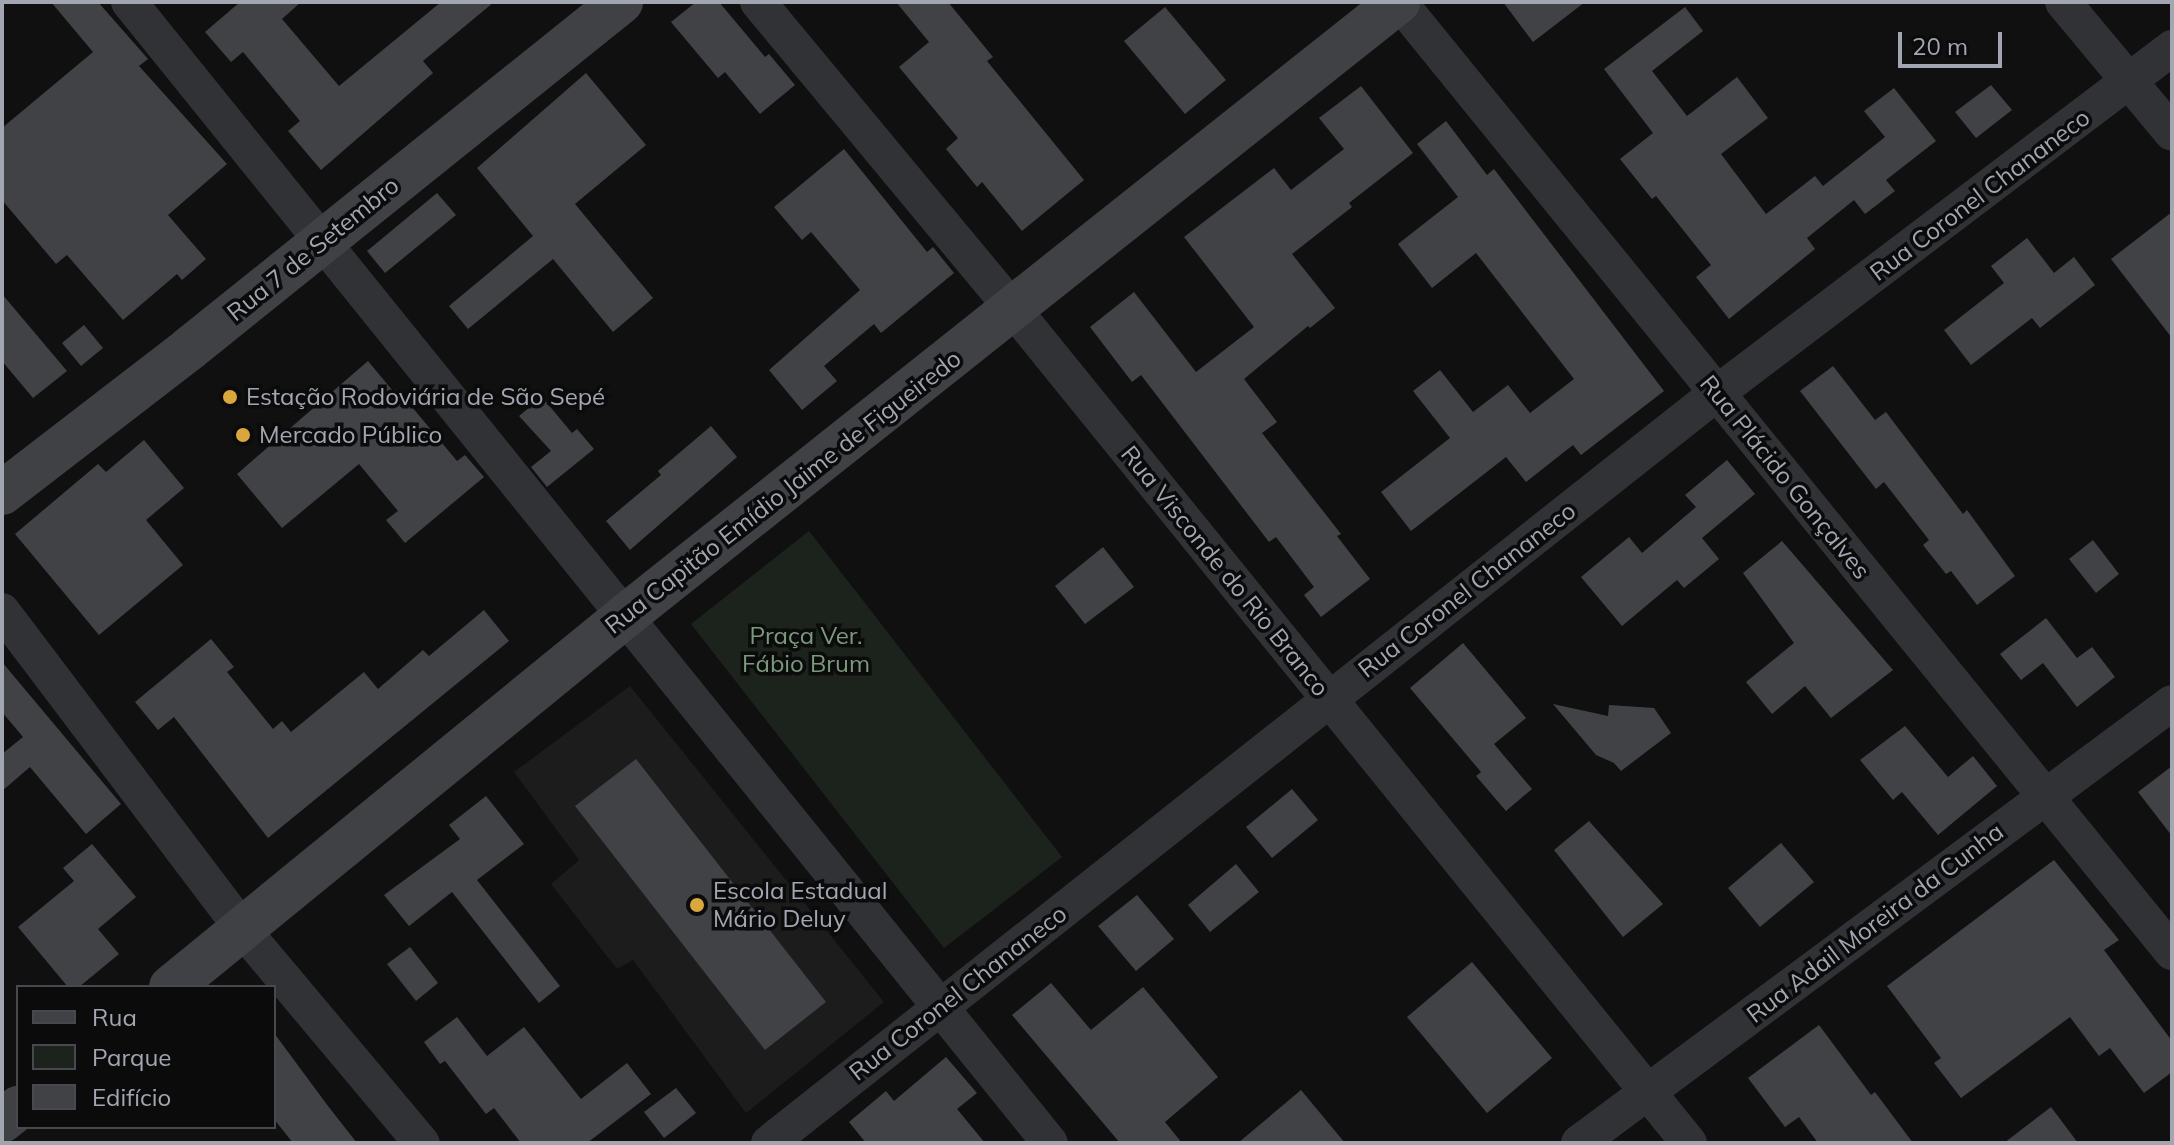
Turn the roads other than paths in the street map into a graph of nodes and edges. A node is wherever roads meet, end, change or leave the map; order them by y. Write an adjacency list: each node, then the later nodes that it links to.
1 (129, 2): 9 (street)
2 (621, 2): 9 (main road, Rua 7 de Setembro)
3 (758, 2): 10 (street, Rua Visconde do Rio Branco)
4 (1398, 2): 10 (main road, Rua Capitão Emídio Jaime de Figueiredo); 11 (street, Rua Plácido Gonçalves)
5 (2063, 2): 7 (street)
6 (2172, 48): 7 (street, Rua Coronel Chananeco)
7 (2130, 82): 8 (street); 11 (street, Rua Coronel Chananeco)
8 (2172, 133)
9 (322, 242): 12 (main road, Rua 7 de Setembro); 14 (street)
10 (1014, 310): 14 (main road, Rua Capitão Emídio Jaime de Figueiredo); 15 (street, Rua Visconde do Rio Branco)
11 (1717, 393): 15 (street, Rua Coronel Chananeco); 17 (street, Rua Plácido Gonçalves)
12 (2, 493)
13 (2, 611): 18 (street)
14 (624, 617): 18 (main road, Rua Capitão Emídio Jaime de Figueiredo); 21 (street)
15 (1328, 699): 21 (street, Rua Coronel Chananeco); 22 (street, Rua Visconde do Rio Branco)
16 (2172, 703): 17 (street, Rua Adail Moreira da Cunha)
17 (2045, 798): 19 (street, Rua Plácido Gonçalves); 22 (street, Rua Adail Moreira da Cunha)
18 (243, 930): 20 (main road, Rua Capitão Emídio Jaime de Figueiredo); 23 (street)
19 (2172, 952)
20 (174, 985)
21 (940, 1007): 24 (street, Rua Coronel Chananeco); 25 (street)
22 (1648, 1091): 26 (street, Rua Adail Moreira da Cunha); 27 (street, Rua Visconde do Rio Branco)
23 (422, 1143)
24 (769, 1143)
25 (1050, 1143)
26 (1579, 1143)
27 (1689, 1143)

